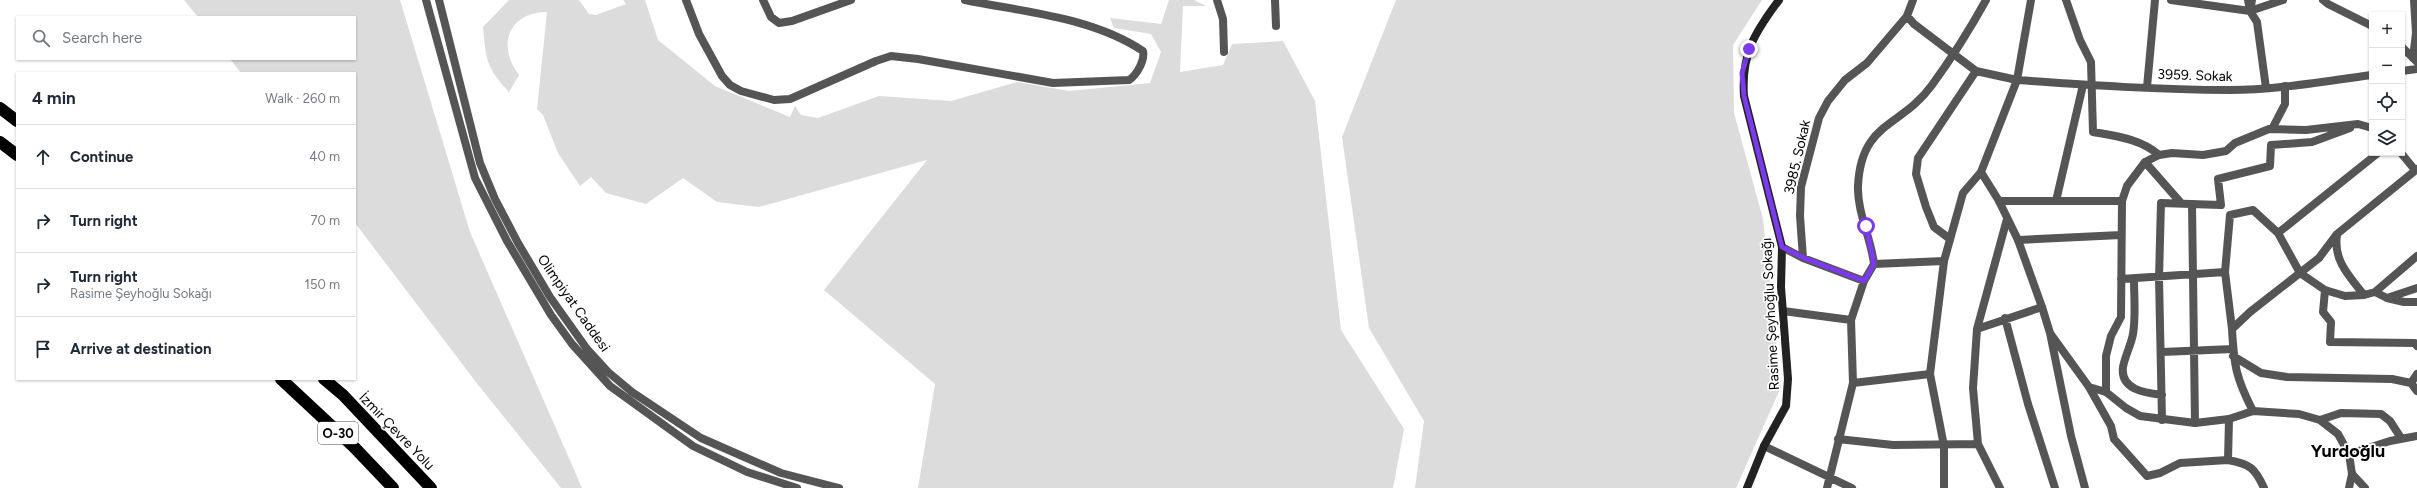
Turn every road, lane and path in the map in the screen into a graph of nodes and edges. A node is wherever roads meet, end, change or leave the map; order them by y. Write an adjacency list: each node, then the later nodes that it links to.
1 (426, 0): 121 (street, Olimpiyat Caddesi)
2 (439, 0): 122 (street, Olimpiyat Caddesi)
3 (686, 0): 6 (street)
4 (763, 0): 5 (street)
5 (851, 0)
6 (965, 0)
7 (1217, 0): 26 (street)
8 (1275, 0): 24 (street)
9 (1779, 0): 65 (main road, Rasime Şeyhoğlu Sokağı)
10 (1913, 0): 22 (street, 3985. Sokak)
11 (1986, 0): 27 (street)
12 (2031, 0): 33 (street)
13 (2066, 0): 35 (street)
14 (2155, 0): 36 (street)
15 (2171, 0): 21 (street)
16 (2248, 0): 21 (street)
17 (2252, 0): 21 (street)
18 (2283, 0): 21 (street)
19 (2324, 0): 23 (street)
20 (2414, 0): 28 (street)
21 (2250, 11): 38 (street)
22 (1907, 16): 27 (street); 67 (street, 3985. Sokak)
23 (2369, 24)
24 (1276, 26)
25 (2404, 48): 28 (street)
26 (1224, 52)
27 (1952, 54): 30 (street); 69 (street)
28 (2415, 60)
29 (2417, 69): 31 (street)
30 (1976, 71): 33 (street, 3959. Sokak); 63 (street)
31 (2405, 71)
32 (2369, 75): 37 (street, 3959. Sokak)
33 (2017, 80): 34 (street, 3959. Sokak); 51 (street)
34 (2083, 85): 35 (street, 3959. Sokak); 52 (street)
35 (2092, 85): 36 (street, 3959. Sokak); 46 (street)
36 (2147, 86): 38 (street, 3959. Sokak)
37 (2285, 86): 38 (street, 3959. Sokak); 43 (street)
38 (2266, 88)
39 (0, 108): 40 (highway)
40 (16, 121)
41 (2358, 124): 42 (street); 43 (street); 57 (street)
42 (2369, 127)
43 (2272, 129): 46 (street)
44 (0, 142): 45 (highway)
45 (16, 154)
46 (2159, 155): 49 (street)
47 (2374, 156): 60 (street)
48 (2404, 156): 50 (street)
49 (2145, 162): 54 (street); 55 (street)
50 (2416, 170): 61 (street)
51 (1981, 172): 53 (street); 63 (street)
52 (2056, 200): 53 (street); 54 (street)
53 (1999, 201): 59 (street)
54 (2122, 201): 62 (street)
55 (2181, 203): 56 (street); 73 (street)
56 (2192, 204): 57 (street); 72 (street)
57 (2221, 205): 58 (street)
58 (2230, 215): 60 (street); 70 (street)
59 (2007, 219): 64 (street); 87 (street)
60 (2278, 233): 71 (street)
61 (2337, 234): 71 (street); 80 (street)
62 (2121, 235): 64 (street); 74 (street)
63 (1950, 239): 68 (street)
64 (2018, 240): 83 (street)
65 (1782, 247): 67 (street); 84 (main road, Rasime Şeyhoğlu Sokağı)
66 (2417, 256): 79 (street)
67 (1804, 258): 76 (street)
68 (1944, 260): 69 (street); 94 (street)
69 (1874, 264): 76 (street)
70 (2225, 272): 72 (street); 88 (street)
71 (2300, 273): 78 (street); 88 (street)
72 (2194, 275): 73 (street); 91 (street)
73 (2159, 278): 75 (street); 92 (street)
74 (2121, 279): 75 (street); 102 (street)
75 (2134, 279): 103 (street)
76 (1864, 281): 86 (street)
77 (2417, 288): 81 (street)
78 (2325, 290): 80 (street); 90 (street)
79 (2376, 292): 80 (street); 81 (street)
80 (2364, 295)
81 (2387, 298): 82 (street)
82 (2417, 302)
83 (2042, 307): 85 (street); 89 (street)
84 (1783, 311): 86 (street); 113 (main road, Rasime Şeyhoğlu Sokağı)
85 (2005, 318): 87 (street); 128 (street)
86 (1851, 320): 98 (street)
87 (1977, 329): 112 (street)
88 (2232, 329): 93 (street)
89 (2050, 333): 100 (street); 129 (street)
90 (2417, 346)
91 (2195, 351): 92 (street); 93 (street); 108 (street)
92 (2162, 352): 103 (street)
93 (2233, 352): 99 (street); 104 (street)
94 (1930, 374): 98 (street); 114 (street)
95 (2417, 374): 99 (street)
96 (282, 380): 119 (highway, O-30)
97 (325, 380): 120 (highway, İzmir Çevre Yolu / O-30)
98 (1853, 383): 110 (street)
99 (2411, 383): 101 (street)
100 (2089, 387): 102 (street); 116 (street)
101 (2417, 391)
102 (2106, 392): 106 (street)
103 (2162, 395): 106 (street)
104 (2253, 411): 105 (street); 107 (street)
105 (2229, 419): 108 (street); 116 (street)
106 (2162, 420): 108 (street)
107 (2320, 420): 111 (street); 115 (street)
108 (2195, 423)
109 (2417, 436): 111 (street)
110 (1838, 438): 114 (street); 118 (street)
111 (2401, 438): 115 (street)
112 (1978, 444): 114 (street); 127 (street)
113 (1764, 446): 118 (street); 123 (main road, Rasime Şeyhoğlu Sokağı)
114 (1944, 446): 126 (street)
115 (2349, 454): 117 (street)
116 (2228, 460): 130 (street)
117 (2352, 474): 131 (street); 132 (street)
118 (1830, 479): 124 (street); 125 (street)
119 (394, 488)
120 (431, 488)
121 (797, 488)
122 (839, 488)
123 (1747, 488)
124 (1828, 488)
125 (1852, 488)
126 (1944, 488)
127 (2000, 488)
128 (2055, 488)
129 (2085, 488)
130 (2264, 488)
131 (2349, 488)
132 (2365, 488)

